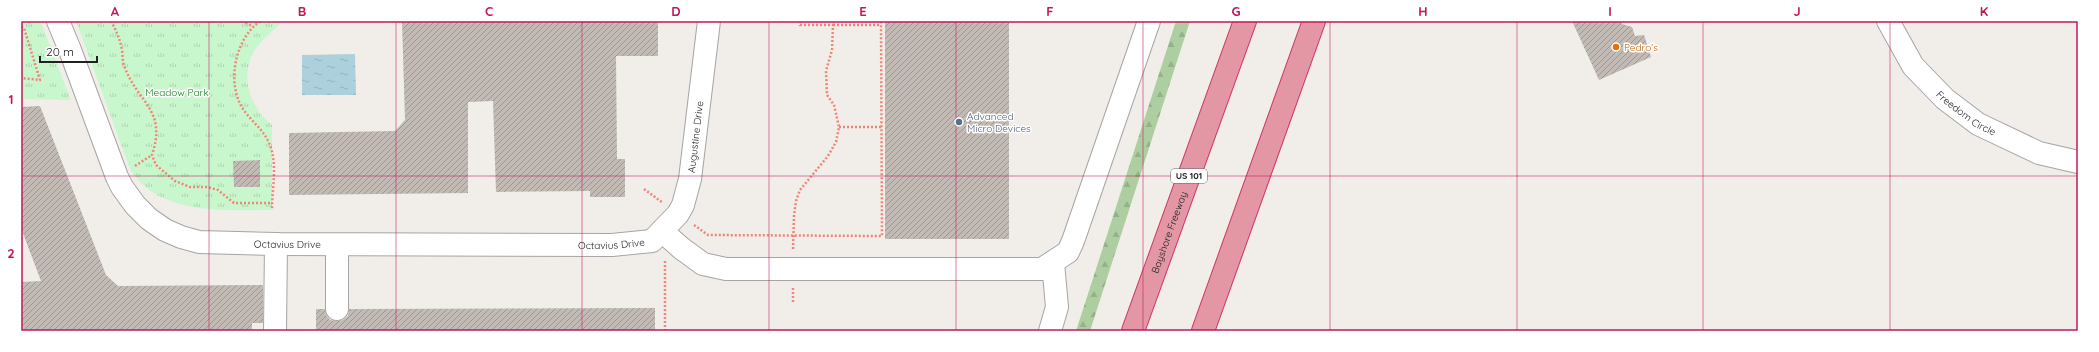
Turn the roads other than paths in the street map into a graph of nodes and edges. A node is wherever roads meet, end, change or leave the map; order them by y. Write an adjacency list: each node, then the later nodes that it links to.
1 (58, 21): 9 (street, Octavius Drive)
2 (709, 21): 8 (street, Augustine Drive)
3 (1149, 21): 11 (street)
4 (1245, 21): 15 (highway, Bayshore Freeway / US 101)
5 (1314, 21): 16 (highway)
6 (1888, 21): 7 (street, Freedom Circle)
7 (2078, 162)
8 (657, 236): 10 (street, Octavius Drive); 11 (street)
9 (276, 244): 10 (street, Octavius Drive); 13 (street)
10 (337, 245): 12 (street)
11 (1053, 263): 14 (street)
12 (337, 309)
13 (275, 331)
14 (1050, 331)
15 (1133, 331)
16 (1203, 331)

